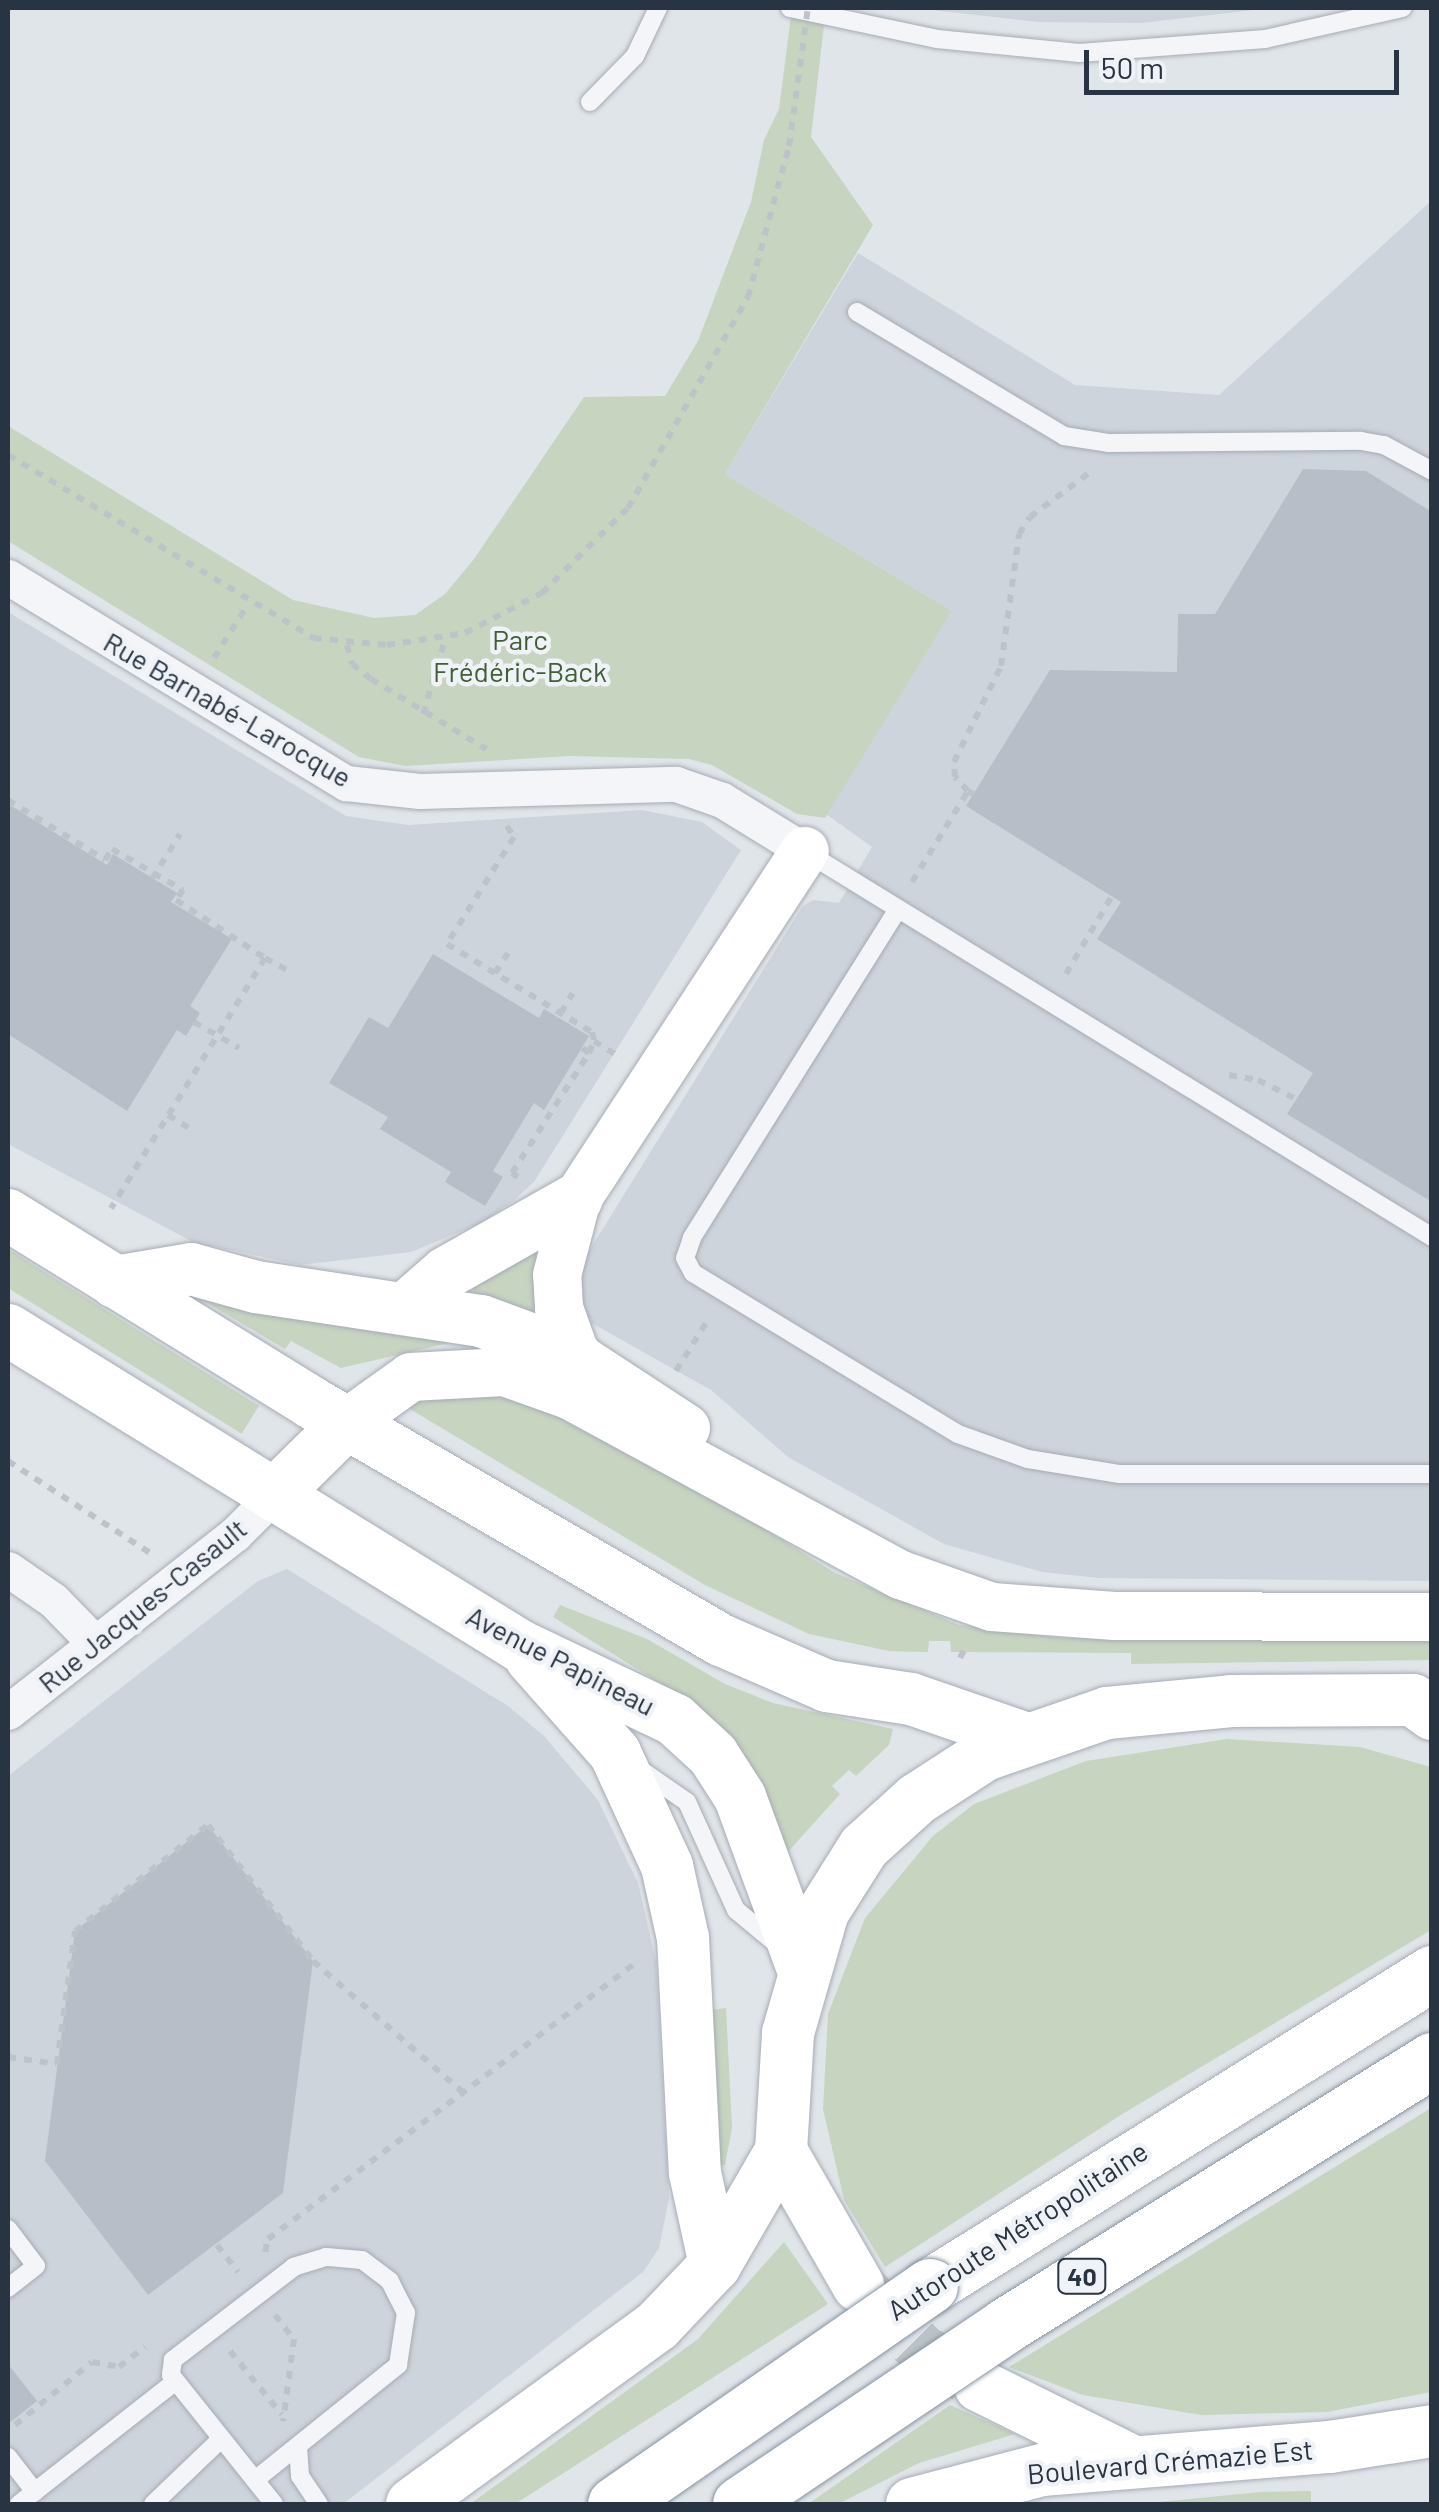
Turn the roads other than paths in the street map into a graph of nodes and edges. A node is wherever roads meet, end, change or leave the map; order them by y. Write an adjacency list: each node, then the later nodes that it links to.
1 (658, 8): 4 (lane)
2 (790, 8): 3 (lane)
3 (1403, 8)
4 (590, 102)
5 (857, 312): 6 (lane)
6 (1432, 471)
7 (8, 577): 8 (street, Rue Barnabé-Larocque)
8 (806, 851): 9 (lane); 10 (main road)
9 (898, 908): 12 (lane); 18 (lane)
10 (577, 1199): 14 (main road); 16 (main road)
11 (8, 1215): 13 (main road)
12 (1432, 1237)
13 (115, 1282): 14 (main road); 17 (main road)
14 (406, 1308): 16 (main road)
15 (8, 1330): 19 (main road, Avenue Papineau)
16 (576, 1356): 20 (main road)
17 (348, 1422): 19 (main road); 20 (main road); 27 (main road)
18 (1432, 1474)
19 (274, 1495): 23 (street, Rue Jacques-Casault); 24 (main road, Avenue Papineau)
20 (776, 1502): 22 (main road)
21 (8, 1569): 23 (street)
22 (1432, 1617)
23 (95, 1643): 26 (street, Rue Jacques-Casault)
24 (520, 1646): 28 (main road); 29 (main road, Avenue Papineau)
25 (1425, 1705): 27 (main road)
26 (8, 1712)
27 (1024, 1738): 29 (main road)
28 (614, 1753): 29 (lane); 34 (main road)
29 (802, 1966): 32 (main road)
30 (1432, 1973): 51 (highway, Autoroute Métropolitaine, bridge)
31 (1432, 2060): 52 (highway, 40, bridge)
32 (781, 2152): 34 (main road); 35 (main road)
33 (8, 2229): 36 (lane)
34 (715, 2265): 50 (main road)
35 (858, 2285)
36 (8, 2288)
37 (176, 2381): 40 (lane); 41 (lane); 45 (lane)
38 (980, 2386): 43 (main road)
39 (1432, 2431): 43 (main road, Boulevard Crémazie Est)
40 (222, 2438): 44 (lane); 47 (lane)
41 (298, 2447): 44 (lane); 49 (lane)
42 (8, 2457): 45 (lane)
43 (1130, 2460): 53 (main road, Boulevard Crémazie Est)
44 (255, 2480): 48 (lane)
45 (35, 2492): 46 (lane)
46 (19, 2504)
47 (153, 2504)
48 (274, 2504)
49 (319, 2504)
50 (412, 2504)
51 (615, 2504)
52 (740, 2504)
53 (912, 2504)

